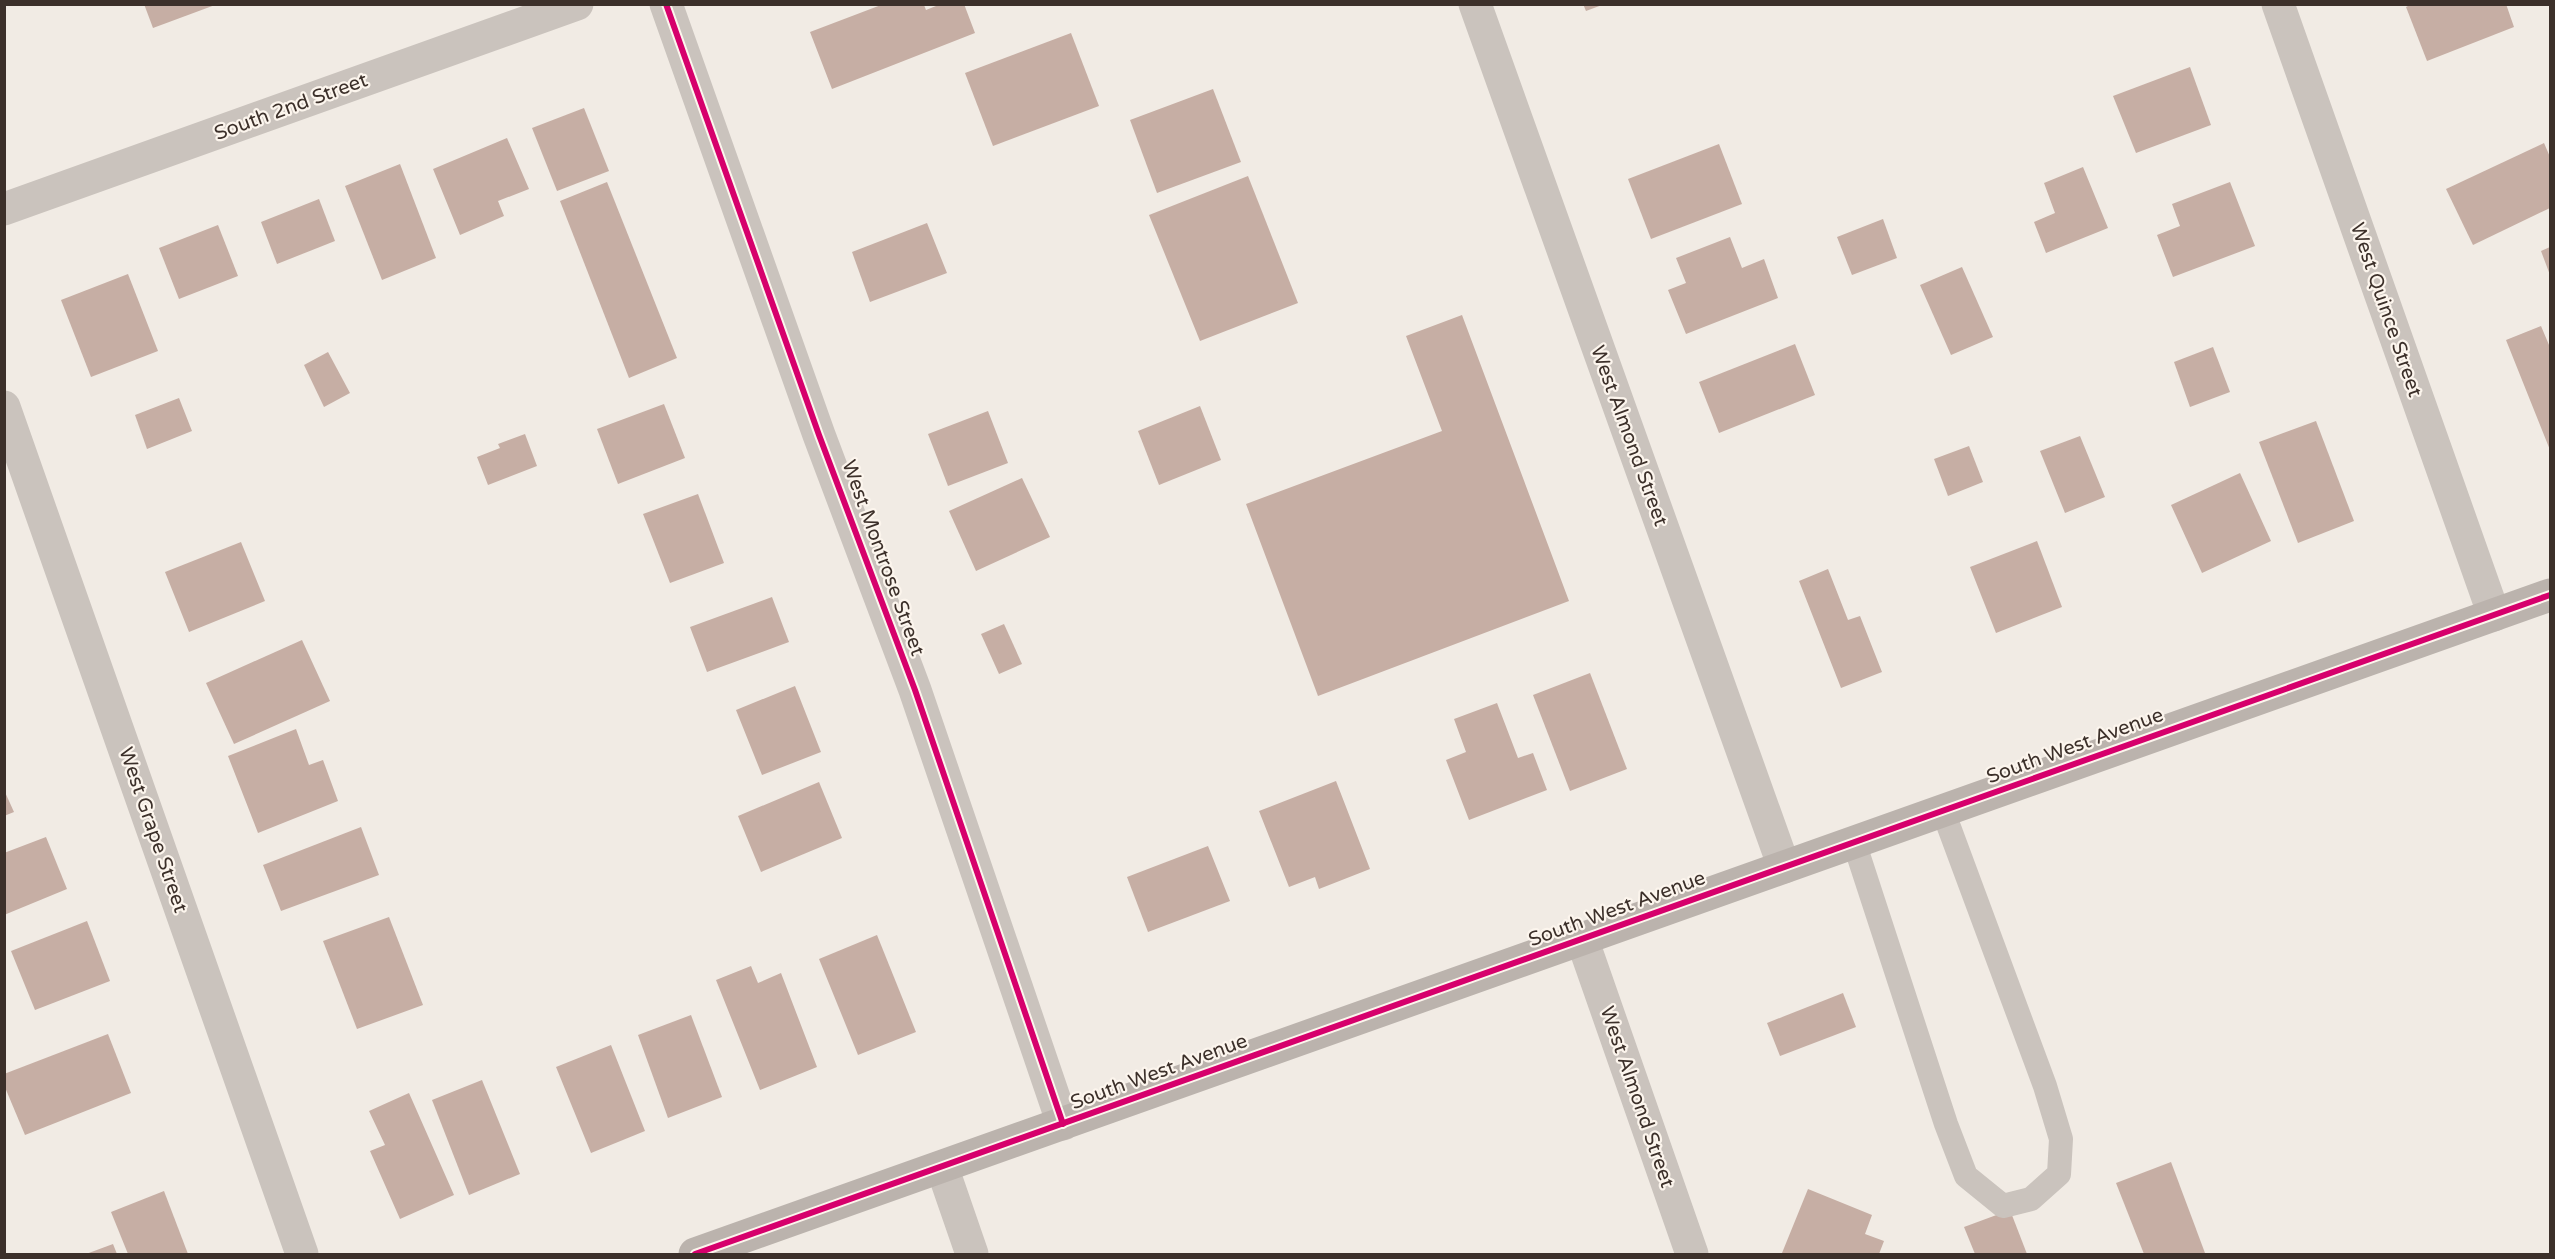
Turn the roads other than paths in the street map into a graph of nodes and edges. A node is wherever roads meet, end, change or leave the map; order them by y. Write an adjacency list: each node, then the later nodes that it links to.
1 (578, 4): 5 (street, South 2nd Street)
2 (666, 4): 13 (street, West Montrose Street)
3 (1475, 4): 11 (street, West Almond Street)
4 (2278, 4): 8 (street, West Quince Street)
5 (4, 209)
6 (4, 406): 15 (street, West Grape Street)
7 (2550, 595): 8 (street, South West Avenue)
8 (2494, 615): 9 (street, South West Avenue)
9 (1942, 811): 10 (street, South West Avenue); 10 (lane)
10 (1854, 842): 11 (street, South West Avenue)
11 (1784, 867): 12 (street, South West Avenue)
12 (1582, 939): 13 (street, South West Avenue); 18 (street, West Almond Street)
13 (1063, 1124): 14 (street, South West Avenue)
14 (942, 1167): 16 (street, South West Avenue); 17 (street)
15 (302, 1254)
16 (694, 1254)
17 (972, 1254)
18 (1692, 1254)

